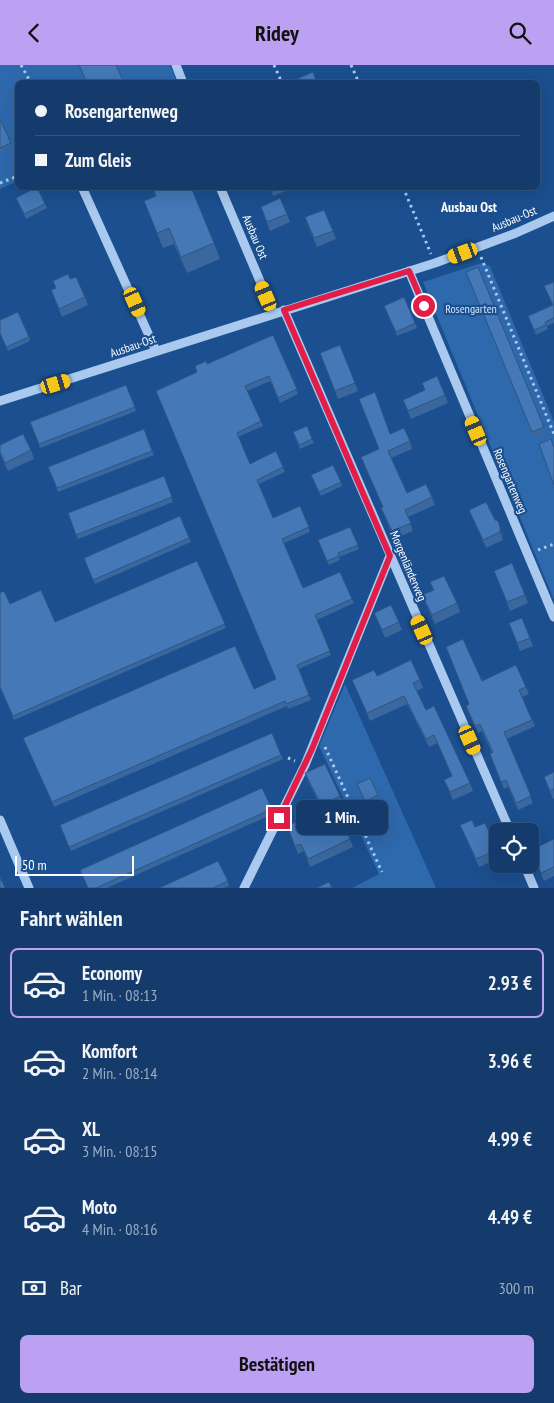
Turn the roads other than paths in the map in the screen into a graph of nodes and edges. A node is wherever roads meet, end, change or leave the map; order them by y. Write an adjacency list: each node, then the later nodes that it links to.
1 (176, 65): 2 (street)
2 (182, 80)
3 (83, 190): 9 (street)
4 (221, 190): 8 (street, Ausbau Ost)
5 (554, 216): 6 (street, Ausbau-Ost)
6 (409, 271): 7 (street, Ausbau-Ost); 12 (street, Rosengartenweg)
7 (284, 310): 8 (street); 11 (street, Morgenländerweg)
8 (274, 314): 9 (street, Ausbau-Ost)
9 (156, 351): 10 (street, Ausbau-Ost)
10 (0, 401)
11 (390, 556): 14 (street, Morgenländerweg); 17 (street)
12 (554, 617)
13 (0, 820): 16 (street)
14 (507, 823)
15 (528, 873): 18 (street)
16 (29, 888)
17 (244, 888)
18 (534, 888)

